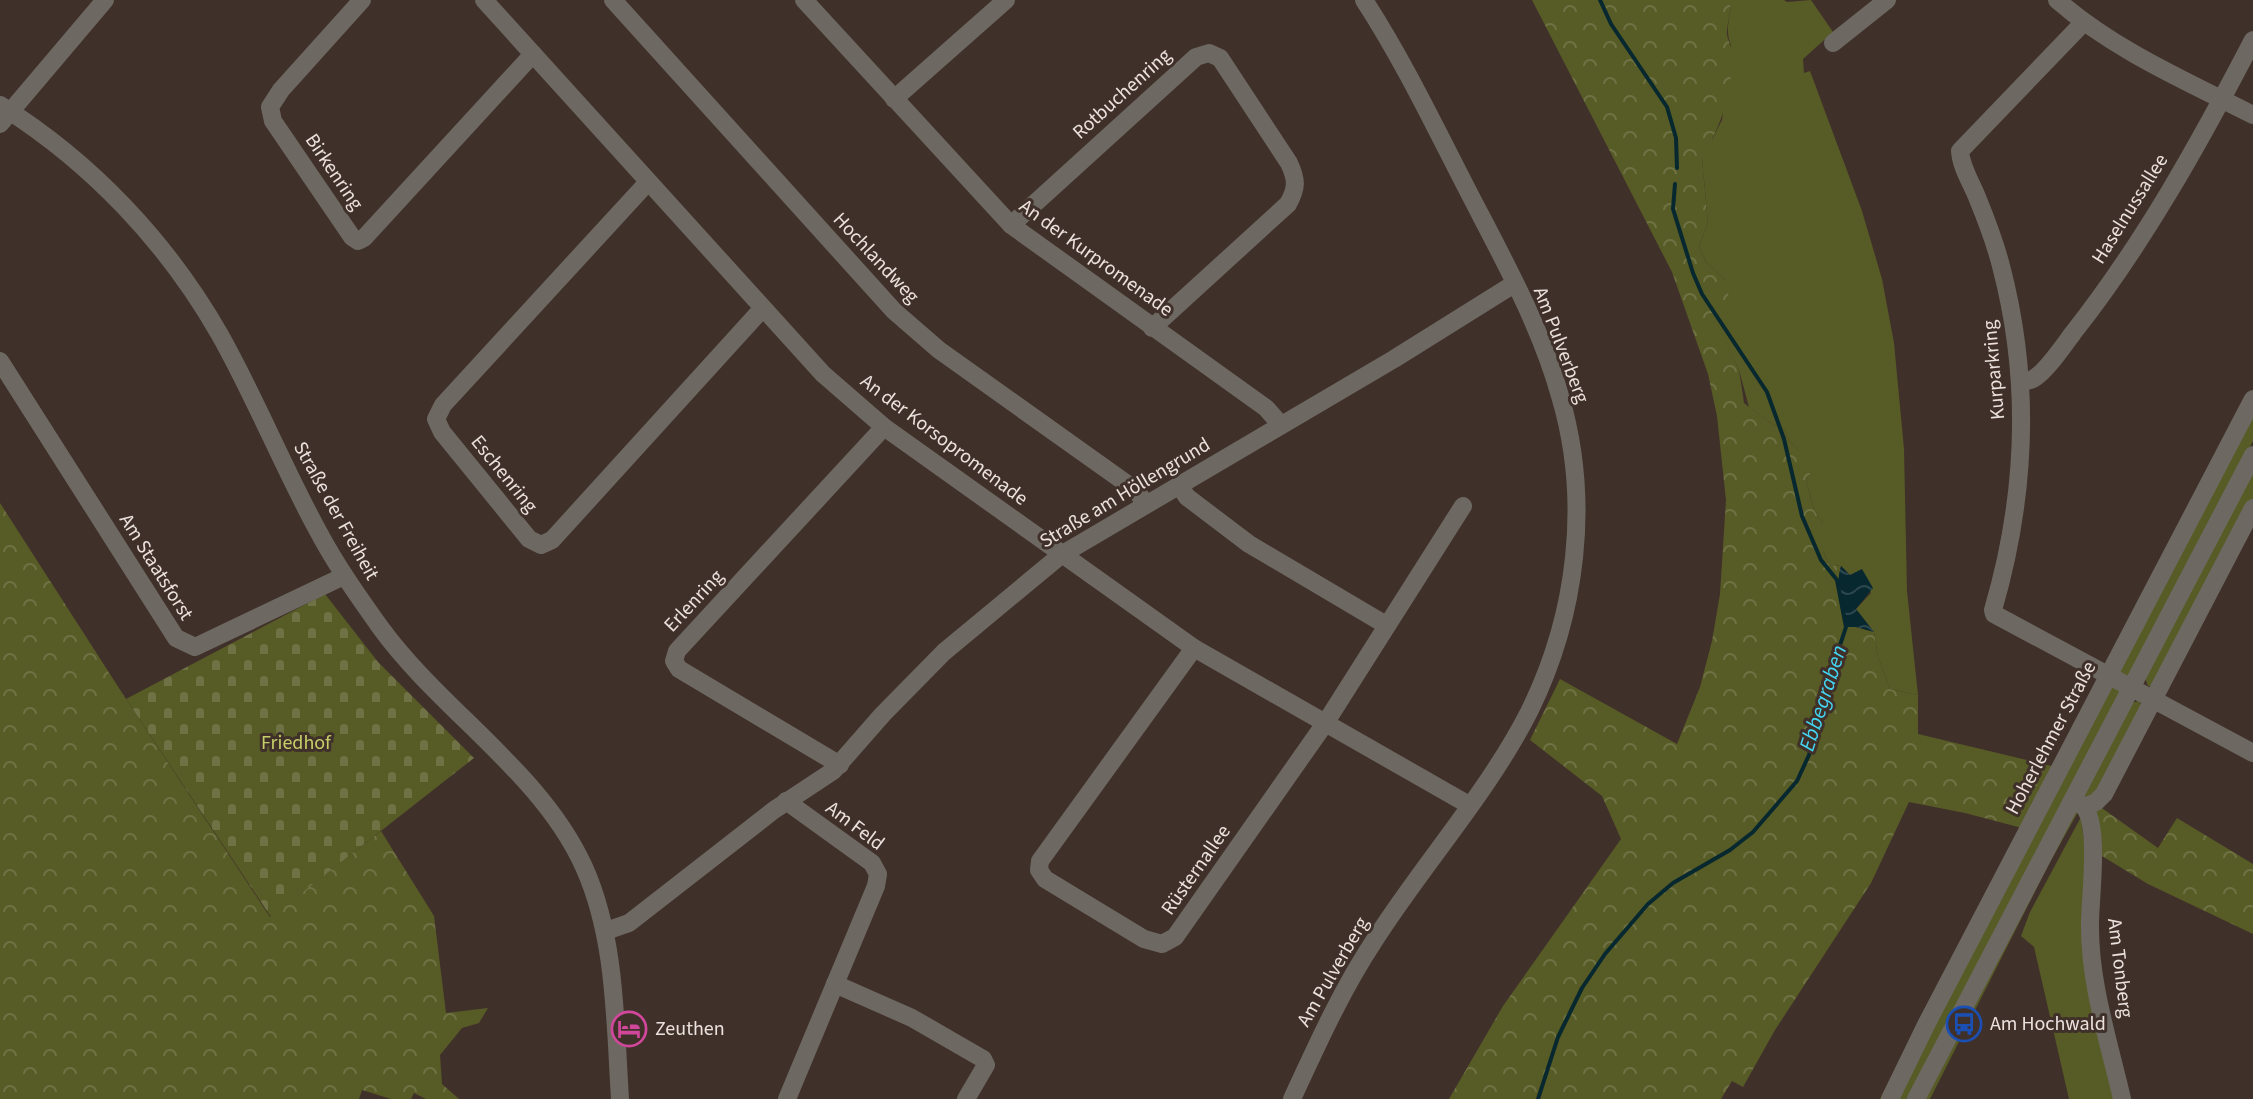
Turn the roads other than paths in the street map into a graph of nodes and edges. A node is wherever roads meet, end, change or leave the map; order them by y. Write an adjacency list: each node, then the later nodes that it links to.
1 (105, 0): 16 (street)
2 (362, 0): 13 (street, Birkenring)
3 (484, 0): 13 (street, An der Korsopromenade)
4 (613, 0): 30 (street, Hochlandweg)
5 (804, 0): 14 (street, An der Kurpromenade)
6 (1006, 0): 14 (street)
7 (1364, 0): 20 (street, Am Pulverberg)
8 (1887, 0): 12 (street)
9 (2057, 0): 10 (street)
10 (2084, 22): 15 (street); 24 (street, Kurparkring)
11 (2253, 40): 15 (street, Haselnussallee)
12 (1833, 43)
13 (533, 54): 18 (street, An der Korsopromenade)
14 (894, 99): 19 (street, An der Kurpromenade)
15 (2222, 99): 17 (street); 24 (street, Haselnussallee)
16 (4, 114): 34 (street, Straße der Freiheit)
17 (2253, 115)
18 (648, 182): 21 (street, An der Korsopromenade); 21 (street, Eschenring)
19 (1011, 225): 22 (street, An der Kurpromenade); 22 (street, Rotbuchenring)
20 (1514, 284): 26 (street, Straße am Höllengrund); 45 (street, Am Pulverberg)
21 (762, 309): 27 (street, An der Korsopromenade)
22 (1152, 328): 26 (street, An der Kurpromenade)
23 (0, 361): 34 (street, Am Staatsforst)
24 (2021, 382): 37 (street, Kurparkring)
25 (2253, 399): 37 (street, Hoherlehmer Straße)
26 (1281, 425): 29 (street, Straße am Höllengrund)
27 (884, 427): 33 (street, An der Korsopromenade); 42 (street, Erlenring)
28 (2253, 455): 38 (street)
29 (1179, 485): 30 (street, Straße am Höllengrund); 35 (street)
30 (1145, 504): 33 (street, Straße am Höllengrund)
31 (1463, 506): 35 (street, Rüsternallee)
32 (2253, 508): 39 (street)
33 (1061, 555): 36 (street, An der Korsopromenade); 42 (street, Straße am Höllengrund)
34 (344, 576): 46 (street, Straße der Freiheit)
35 (1386, 625): 40 (street, Rüsternallee)
36 (1194, 648): 40 (street, An der Korsopromenade); 40 (street, Rüsternallee)
37 (2108, 676): 38 (street, Kurparkring); 52 (street, Hoherlehmer Straße)
38 (2131, 688): 39 (street, Kurparkring); 44 (street)
39 (2153, 699): 41 (street, Kurparkring); 44 (street)
40 (1326, 722): 45 (street, An der Korsopromenade)
41 (2253, 753)
42 (840, 765): 43 (street, Straße am Höllengrund)
43 (786, 801): 46 (street, Straße am Höllengrund); 47 (street, Am Feld)
44 (2078, 804): 53 (street); 54 (street, Am Tonberg)
45 (1469, 805): 51 (street, Am Pulverberg)
46 (606, 931): 48 (street, Straße der Freiheit)
47 (835, 984): 49 (street, Am Feld); 50 (street)
48 (620, 1099)
49 (787, 1099)
50 (966, 1099)
51 (1292, 1099)
52 (1890, 1099)
53 (1916, 1099)
54 (2122, 1099)

